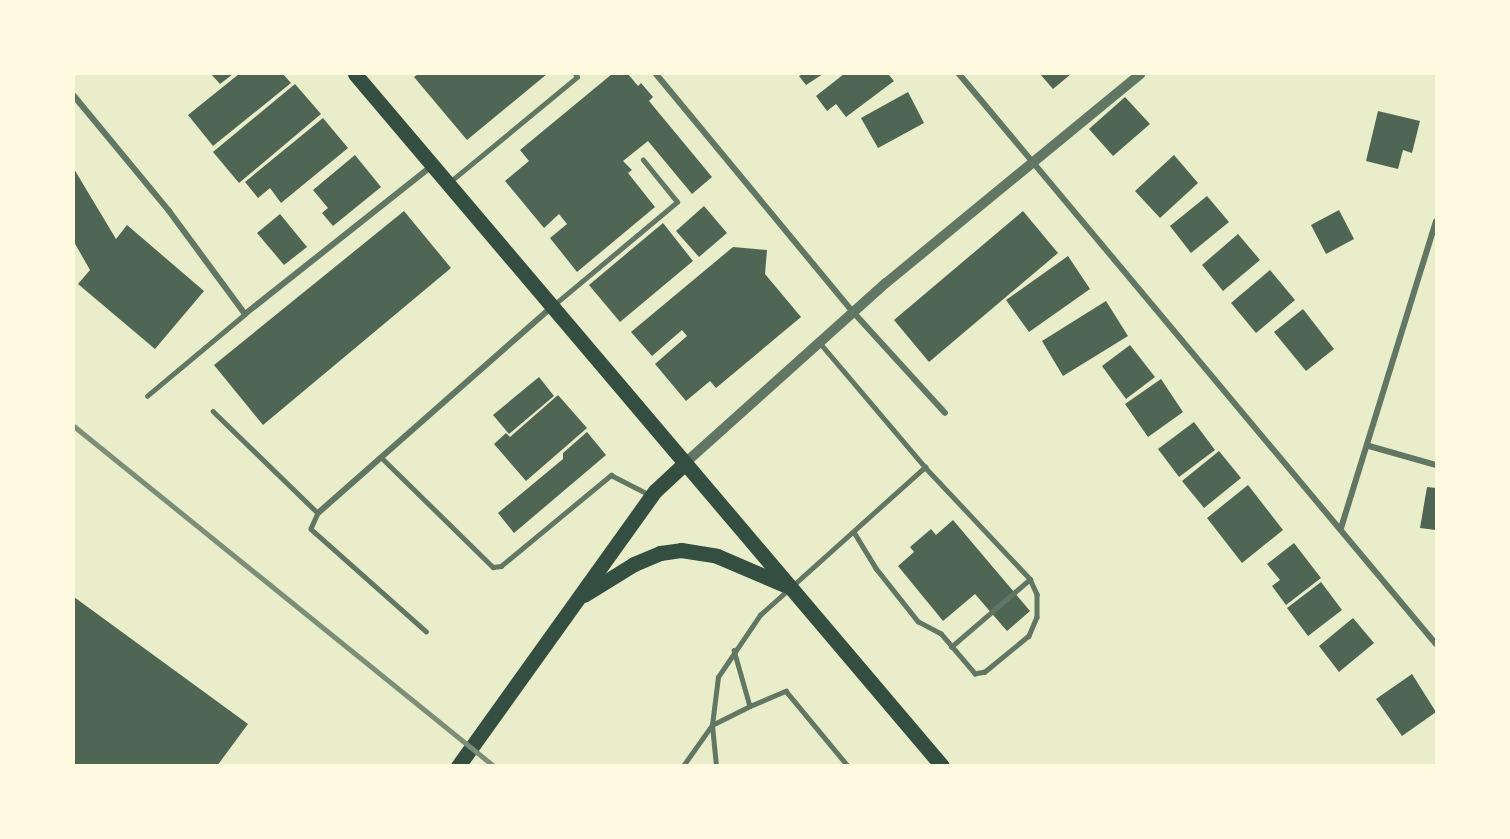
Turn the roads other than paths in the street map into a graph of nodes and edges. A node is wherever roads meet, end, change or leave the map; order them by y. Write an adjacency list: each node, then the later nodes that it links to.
1 (575, 74): 10 (lane)
2 (656, 74): 13 (street)
3 (959, 74): 8 (street)
4 (1140, 74): 8 (street)
5 (360, 75): 9 (main road)
6 (74, 96): 14 (street)
7 (643, 160): 12 (lane)
8 (1033, 162): 13 (street); 26 (street)
9 (433, 165): 10 (main road); 14 (street)
10 (449, 183): 12 (main road)
11 (1437, 221): 19 (street)
12 (552, 306): 20 (street); 21 (main road)
13 (854, 313): 15 (street); 18 (street)
14 (245, 314): 16 (lane)
15 (820, 343): 21 (street); 23 (lane)
16 (147, 396)
17 (213, 411): 25 (lane)
18 (945, 413)
19 (1369, 446): 22 (street); 26 (street)
20 (381, 458): 24 (lane); 25 (street)
21 (684, 464): 24 (main road); 29 (main road)
22 (1437, 465)
23 (925, 467): 27 (lane); 28 (lane)
24 (652, 496): 30 (main road)
25 (318, 513): 31 (lane)
26 (1341, 528): 32 (street)
27 (854, 533): 29 (lane); 33 (lane)
28 (1030, 579): 33 (lane); 33 (lane)
29 (791, 588): 30 (main road); 34 (lane); 41 (main road)
30 (578, 600): 37 (main road)
31 (426, 631)
32 (1437, 644)
33 (951, 647)
34 (734, 650): 35 (lane); 36 (lane)
35 (750, 706): 36 (lane); 40 (lane)
36 (712, 725): 38 (lane); 39 (lane)
37 (458, 765)
38 (683, 765)
39 (716, 765)
40 (848, 765)
41 (942, 765)

